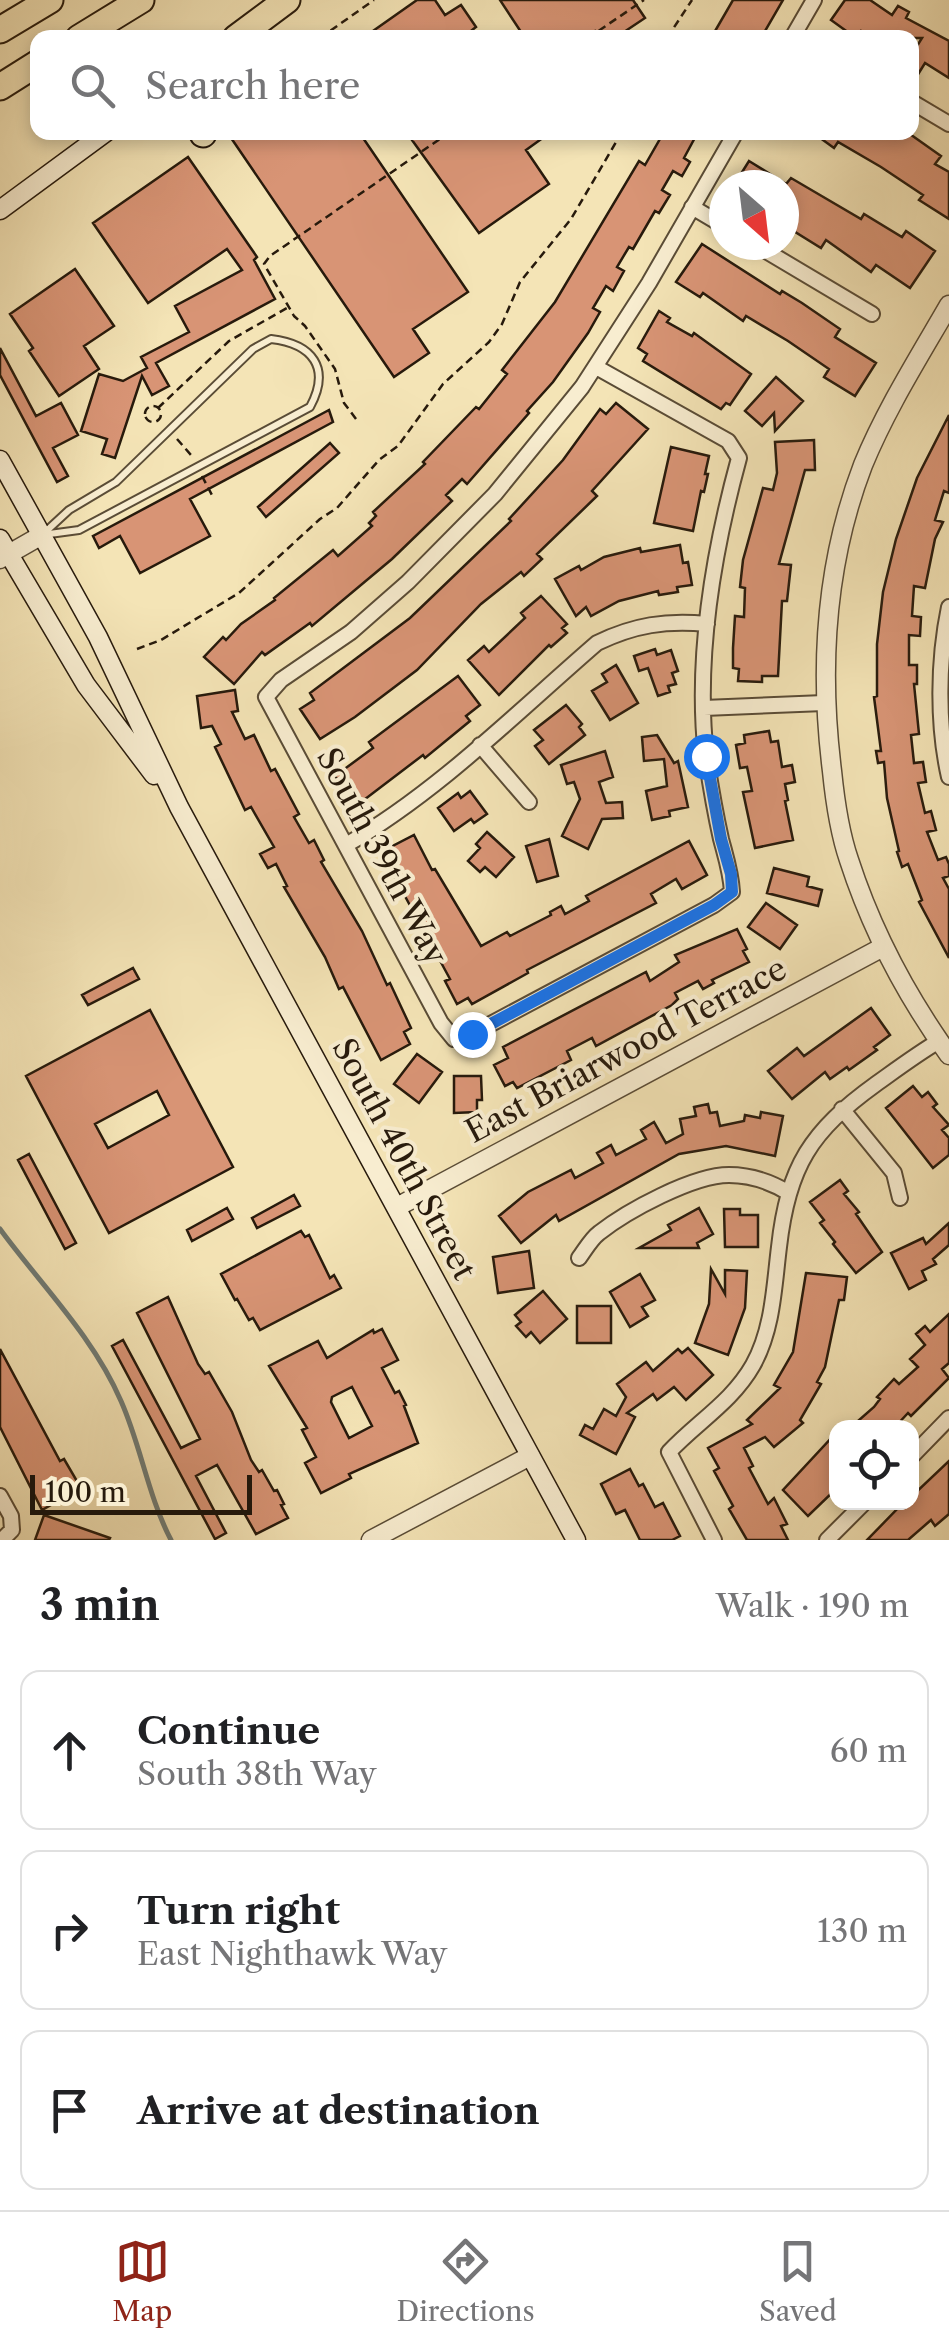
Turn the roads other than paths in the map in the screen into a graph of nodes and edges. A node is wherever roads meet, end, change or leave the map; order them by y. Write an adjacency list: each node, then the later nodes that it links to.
1 (50, 0): 5 (highway)
2 (141, 0): 6 (highway)
3 (287, 0): 7 (highway)
4 (814, 0): 8 (street)
5 (0, 30)
6 (92, 30)
7 (247, 30)
8 (799, 30)
9 (30, 69): 10 (highway)
10 (0, 87)
11 (919, 106): 12 (street)
12 (949, 124)
13 (96, 140): 16 (main road)
14 (100, 140): 16 (main road)
15 (731, 140): 17 (street)
16 (84, 149): 18 (main road)
17 (692, 207): 19 (street); 23 (street)
18 (0, 210)
19 (709, 217)
20 (781, 260): 22 (street)
21 (949, 305): 29 (main road)
22 (872, 314)
23 (596, 367): 28 (street); 35 (street, South 39th Way)
24 (0, 460): 25 (main road, South 40th Street)
25 (42, 535): 25 (lane); 26 (main road); 34 (main road, South 40th Street)
26 (3, 551): 34 (main road, South 40th Street)
27 (949, 607): 32 (street)
28 (707, 624): 30 (street); 31 (street)
29 (824, 703): 30 (street); 36 (main road)
30 (704, 708): 35 (street, South 39th Way)
31 (480, 745): 33 (street); 35 (street)
32 (949, 776)
33 (528, 802)
34 (178, 807): 41 (main road, South 40th Street)
35 (346, 845)
36 (883, 947): 37 (main road); 41 (main road, East Briarwood Terrace)
37 (944, 1048): 38 (street)
38 (842, 1109): 39 (street); 40 (street)
39 (789, 1193): 42 (street); 51 (street)
40 (900, 1198)
41 (397, 1207): 45 (main road, South 40th Street)
42 (579, 1258)
43 (948, 1421): 44 (street)
44 (919, 1449)
45 (530, 1456): 49 (main road); 50 (main road, South 40th Street)
46 (0, 1496): 48 (street)
47 (857, 1510): 52 (street)
48 (7, 1535)
49 (371, 1540)
50 (576, 1540)
51 (714, 1540)
52 (826, 1540)

